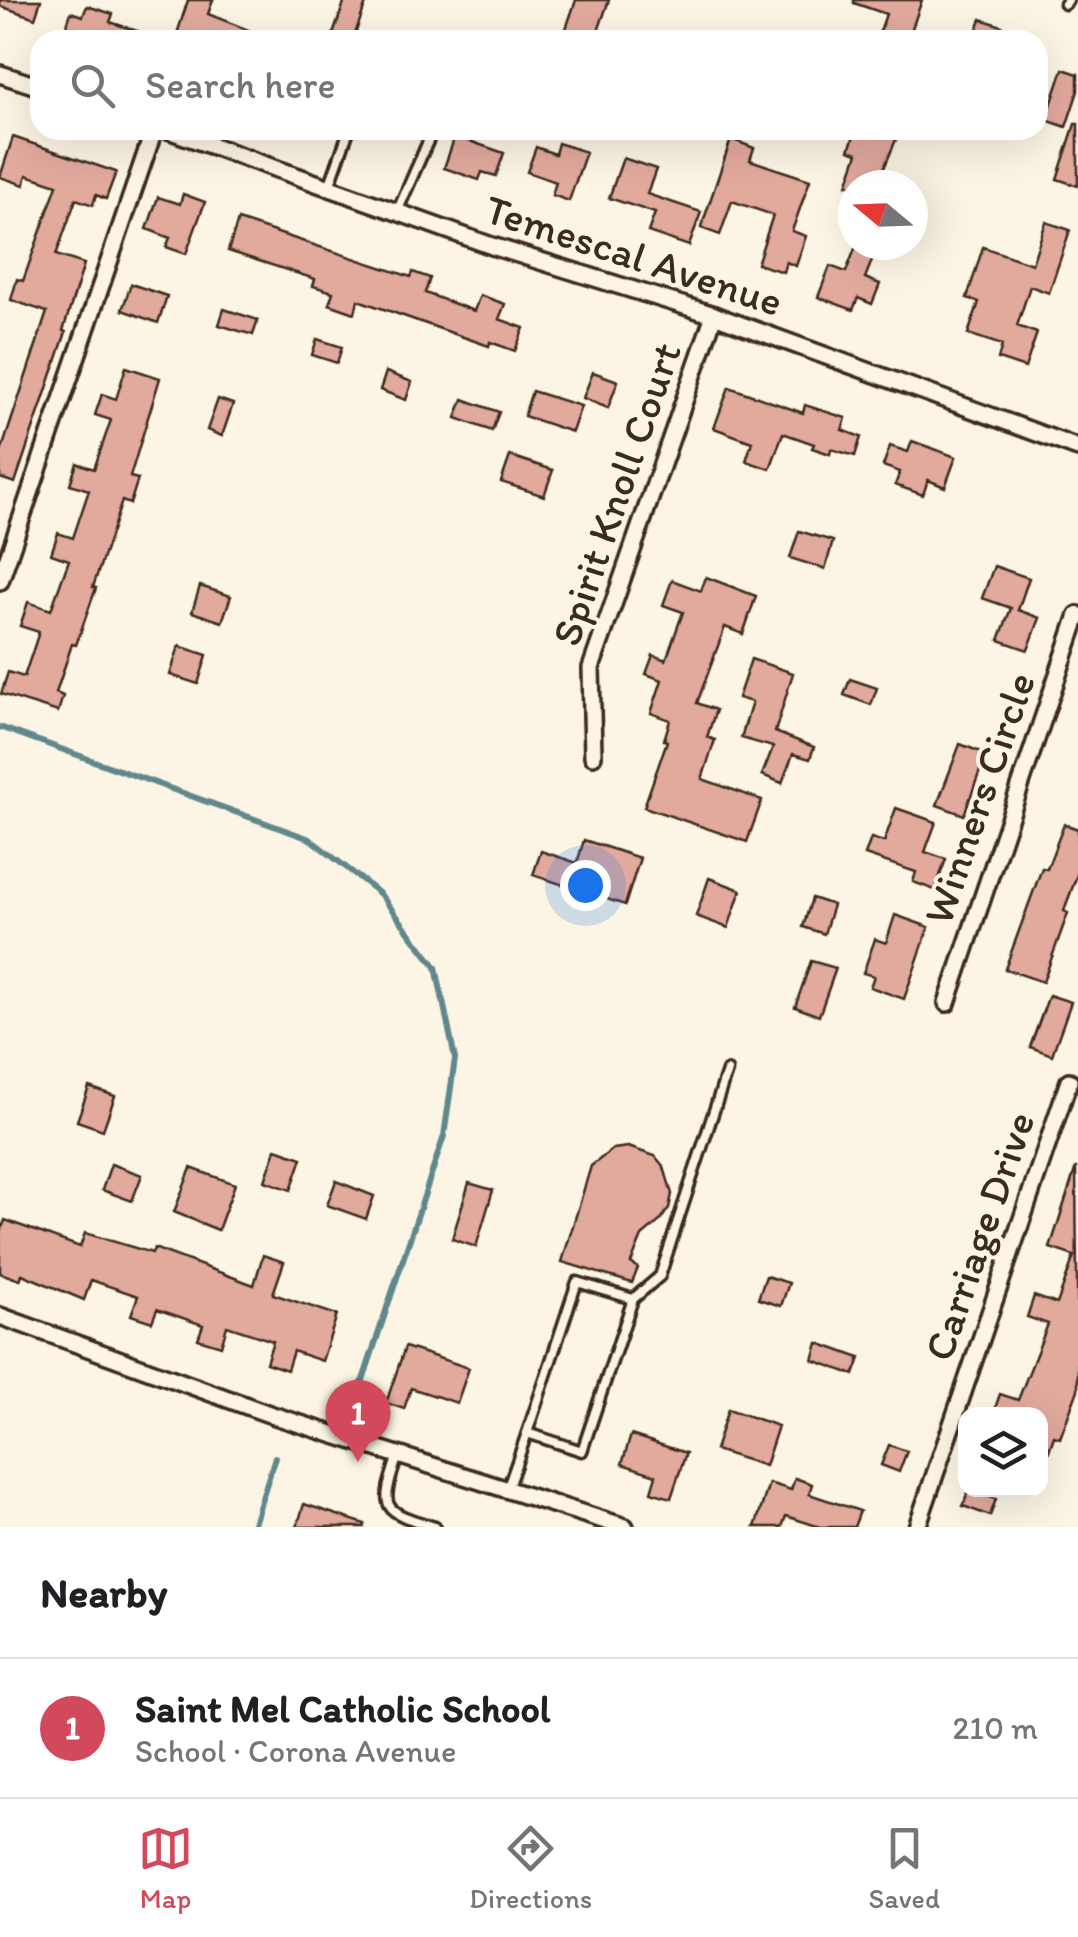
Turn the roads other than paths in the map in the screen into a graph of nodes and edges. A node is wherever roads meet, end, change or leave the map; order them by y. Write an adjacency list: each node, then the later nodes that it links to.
1 (0, 74): 2 (street)
2 (30, 84)
3 (151, 140): 11 (street)
4 (196, 140): 7 (street, Temescal Avenue)
5 (345, 140): 7 (lane)
6 (429, 140): 8 (lane)
7 (328, 187): 8 (street, Temescal Avenue)
8 (397, 212): 9 (street, Temescal Avenue)
9 (714, 315): 10 (street, Temescal Avenue); 13 (street, Spirit Knoll Court)
10 (1078, 448)
11 (0, 581)
12 (1078, 615): 14 (street, Winners Circle)
13 (593, 756)
14 (946, 1003)
15 (728, 1071): 17 (lane)
16 (1069, 1081): 25 (street, Carriage Drive)
17 (633, 1300): 19 (lane); 19 (lane)
18 (2, 1321): 20 (street)
19 (526, 1433): 21 (lane)
20 (398, 1455): 21 (street); 23 (lane)
21 (508, 1490): 22 (street)
22 (583, 1521): 24 (street)
23 (435, 1527)
24 (625, 1527)
25 (917, 1527)

